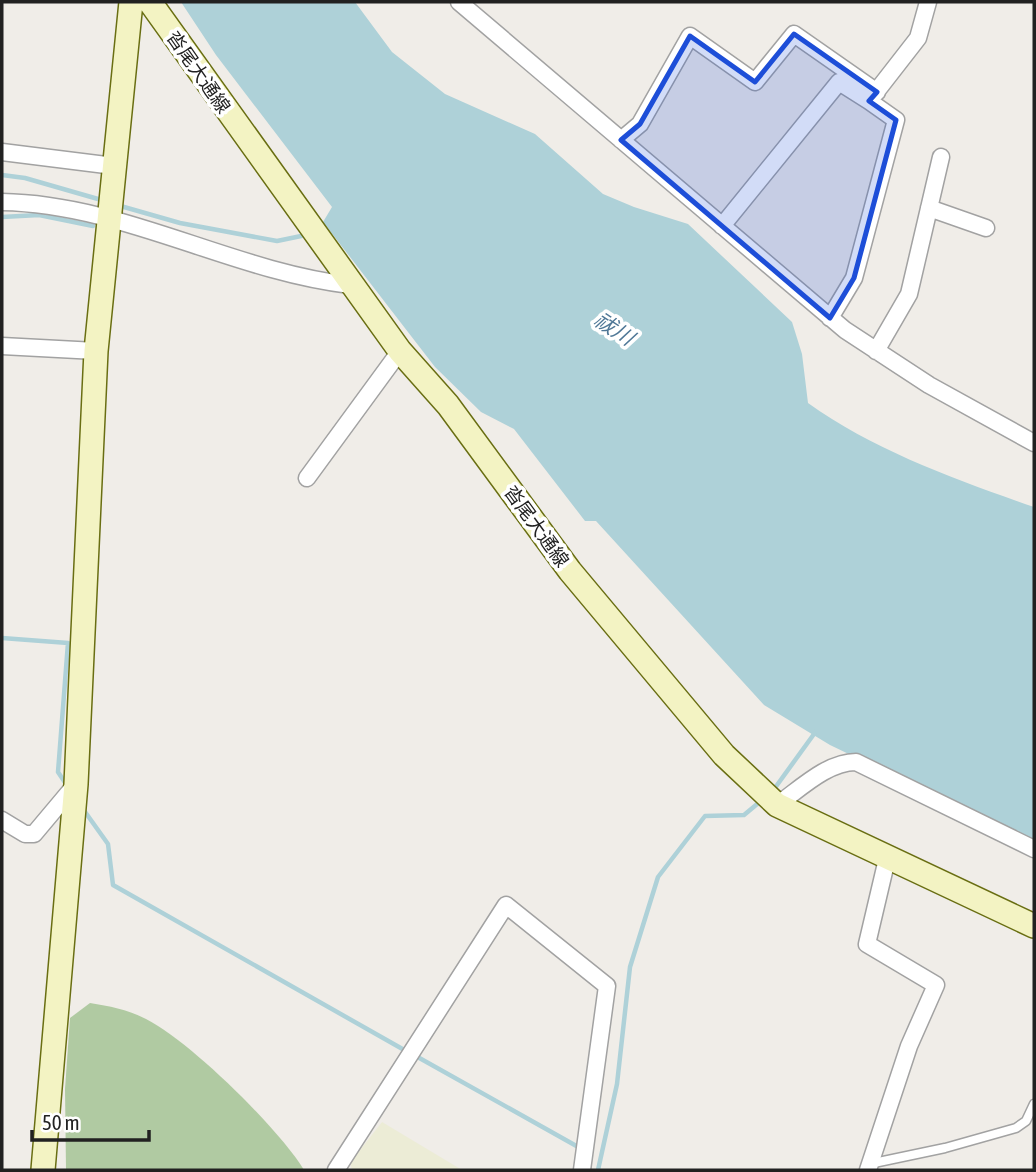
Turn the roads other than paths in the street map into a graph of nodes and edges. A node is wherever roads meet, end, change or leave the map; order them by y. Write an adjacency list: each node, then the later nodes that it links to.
1 (131, 2): 9 (main road)
2 (150, 2): 15 (main road, 沓尾大通線)
3 (459, 2): 6 (street)
4 (928, 2): 5 (street)
5 (873, 97): 6 (street); 13 (street); 16 (street)
6 (621, 140): 13 (street)
7 (2, 152): 9 (street)
8 (941, 157): 11 (street)
9 (113, 169): 12 (main road)
10 (2, 202): 12 (street)
11 (929, 208): 14 (street); 20 (street)
12 (110, 215): 15 (street); 18 (main road)
13 (722, 226): 16 (street)
14 (986, 228)
15 (345, 275): 19 (main road, 沓尾大通線)
16 (830, 318): 20 (street)
17 (2, 346): 18 (street)
18 (96, 351): 23 (main road)
19 (400, 351): 22 (street); 24 (main road, 沓尾大通線)
20 (876, 351): 21 (street)
21 (1034, 443)
22 (307, 478)
23 (76, 784): 25 (street); 31 (main road)
24 (777, 805): 26 (street); 27 (main road, 沓尾大通線)
25 (2, 820)
26 (1034, 849)
27 (887, 859): 28 (main road, 沓尾大通線); 30 (street)
28 (1034, 926)
29 (1034, 1104): 30 (lane)
30 (869, 1167)
31 (43, 1170)
32 (336, 1170): 33 (street)
33 (582, 1170)

